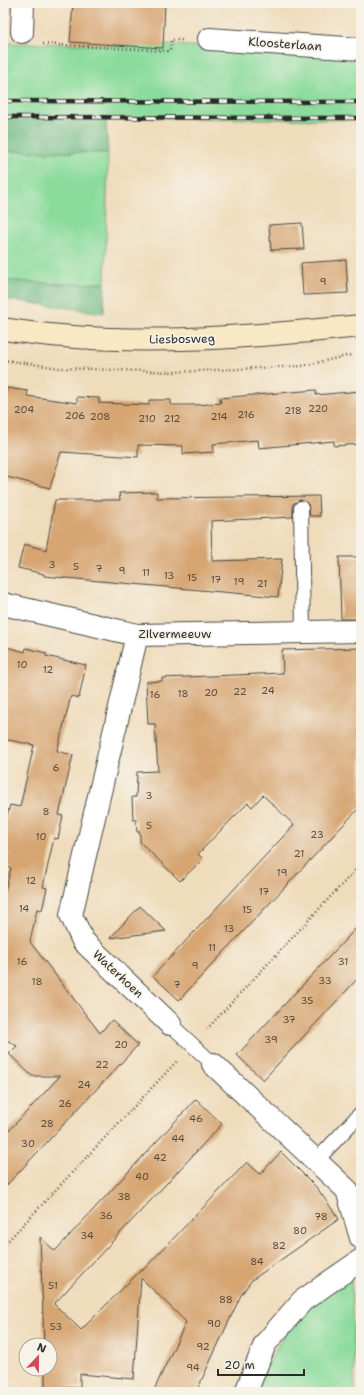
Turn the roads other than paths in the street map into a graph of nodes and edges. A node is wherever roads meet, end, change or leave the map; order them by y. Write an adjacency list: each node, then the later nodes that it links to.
1 (23, 3): 2 (street)
2 (29, 38)
3 (209, 39): 4 (street, Kloosterlaan)
4 (361, 50)
5 (361, 326): 6 (street, Liesbosweg)
6 (3, 329)
7 (301, 508): 10 (lane)
8 (3, 604): 11 (street, Zilvermeeuw)
9 (361, 631): 10 (street, Zilvermeeuw)
10 (303, 633): 11 (street, Zilvermeeuw)
11 (137, 635): 12 (street, Waterhoen)
12 (170, 1024): 13 (lane, Waterhoen)
13 (213, 1064): 15 (street, Waterhoen)
14 (361, 1113): 15 (lane)
15 (316, 1161): 16 (street, Waterhoen)
16 (361, 1238)
17 (361, 1260): 18 (street)
18 (246, 1392)

